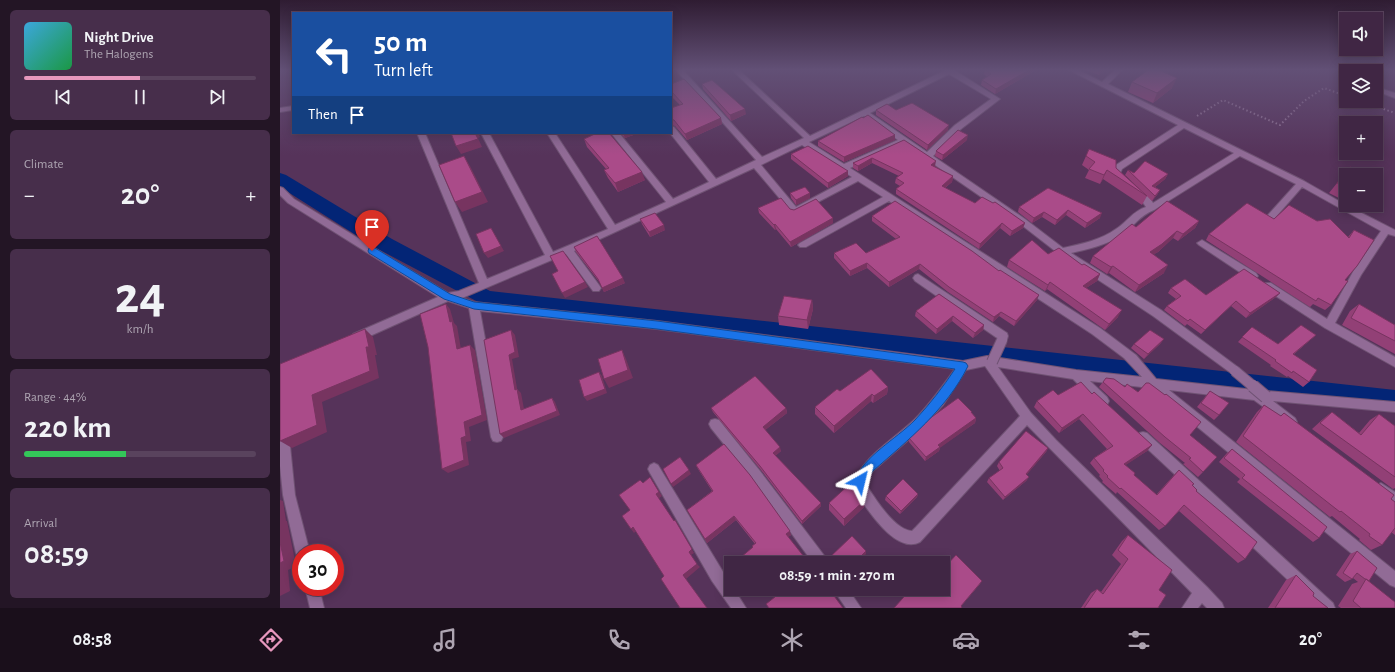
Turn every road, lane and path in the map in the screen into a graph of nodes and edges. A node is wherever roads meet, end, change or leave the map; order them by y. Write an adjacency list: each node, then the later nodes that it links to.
1 (703, 98): 22 (street)
2 (764, 98): 18 (street)
3 (894, 98): 10 (street)
4 (995, 98): 21 (street)
5 (1130, 98): 12 (street)
6 (1308, 98): 12 (path)
7 (292, 108): 9 (street)
8 (1379, 108): 11 (path)
9 (280, 110)
10 (865, 113): 18 (street); 19 (street)
11 (1395, 114)
12 (1183, 125): 20 (street); 30 (street)
13 (672, 130): 25 (street)
14 (421, 134): 40 (street)
15 (486, 134): 38 (street)
16 (552, 134): 32 (street)
17 (616, 134): 29 (street)
18 (806, 140): 22 (street); 23 (street)
19 (904, 140): 21 (street); 23 (street)
20 (1239, 153): 26 (street); 30 (street)
21 (928, 156): 37 (street)
22 (758, 162): 24 (street); 25 (street)
23 (842, 168): 24 (street)
24 (859, 177): 28 (street)
25 (714, 182): 29 (street)
26 (1300, 183): 31 (street); 33 (street)
27 (280, 190): 42 (street)
28 (888, 198): 35 (street); 50 (street)
29 (671, 202): 32 (street)
30 (1151, 208): 37 (street)
31 (1271, 218)
32 (613, 230): 36 (street)
33 (1390, 232): 44 (street)
34 (1202, 243): 44 (street)
35 (803, 245)
36 (568, 250): 38 (street); 41 (street)
37 (1062, 252): 51 (street, bridge)
38 (552, 257): 40 (street)
39 (918, 278): 46 (street, bridge)
40 (483, 286): 42 (street)
41 (596, 288)
42 (447, 297): 43 (street); 45 (street)
43 (474, 306): 48 (street); 59 (street)
44 (1329, 324): 47 (street)
45 (346, 342)
46 (989, 362): 48 (street); 49 (street); 55 (street)
47 (1395, 362)
48 (963, 366): 55 (street)
49 (1076, 375): 50 (street); 54 (street)
50 (1153, 382): 51 (street); 65 (street)
51 (1261, 396): 53 (street); 57 (street)
52 (280, 406): 63 (street)
53 (1395, 407)
54 (1111, 408)
55 (1027, 417): 66 (street)
56 (715, 424): 64 (street)
57 (1300, 428)
58 (1134, 429): 74 (street)
59 (497, 437)
60 (654, 469): 70 (street)
61 (1370, 481): 62 (street)
62 (1395, 500)
63 (301, 544)
64 (816, 556)
65 (1395, 580)
66 (1202, 592): 72 (street); 73 (street)
67 (314, 596): 69 (street)
68 (845, 596): 71 (street)
69 (317, 608)
70 (739, 608)
71 (854, 608)
72 (1189, 608)
73 (1217, 608)
74 (1328, 608)

